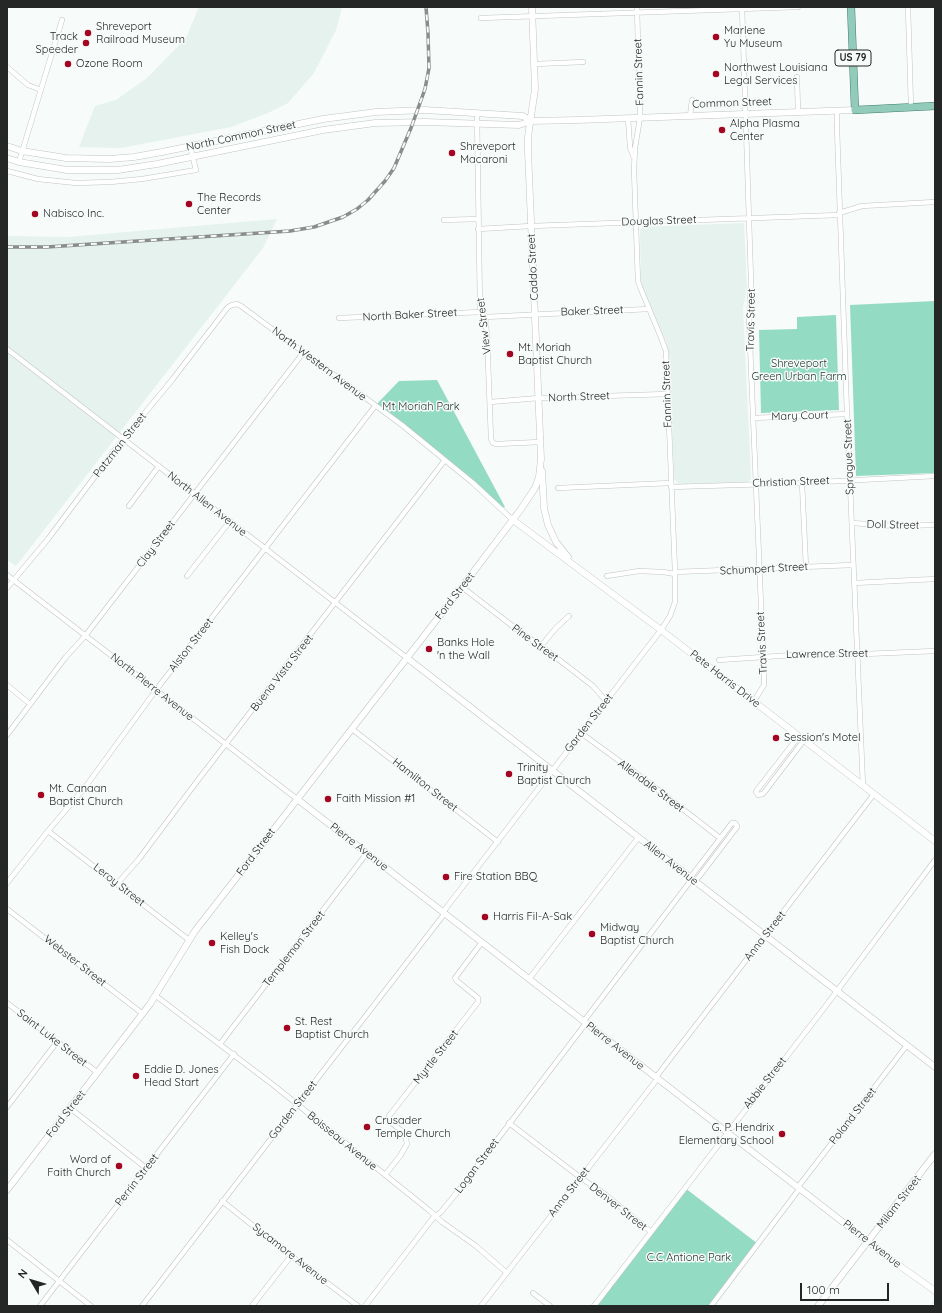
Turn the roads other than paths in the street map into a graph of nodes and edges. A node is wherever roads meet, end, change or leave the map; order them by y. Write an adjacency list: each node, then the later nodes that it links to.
1 (532, 7): 8 (main road, Caddo Street)
2 (637, 7): 7 (street, Fannin Street)
3 (798, 7): 6 (street)
4 (851, 7): 20 (main road, US 79)
5 (908, 7): 18 (street)
6 (742, 8): 7 (street); 23 (street, Travis Street)
7 (638, 13): 8 (street); 26 (street, Fannin Street)
8 (533, 17): 9 (street); 12 (main road, Caddo Street)
9 (481, 18)
10 (62, 20): 15 (street)
11 (583, 62): 12 (street)
12 (534, 64): 27 (main road, Caddo Street)
13 (7, 67): 15 (street)
14 (797, 77): 21 (street)
15 (41, 90): 31 (street)
16 (692, 100): 24 (street)
17 (935, 106): 18 (main road, Common Street)
18 (911, 107): 20 (main road, Common Street)
19 (837, 110): 20 (main road, Common Street); 21 (main road, Common Street); 38 (street, Sprague Street)
20 (855, 110)
21 (798, 111): 23 (main road, Common Street)
22 (477, 114): 27 (main road, Common Street); 28 (street, View Street); 30 (main road, North Common Street)
23 (746, 114): 24 (main road, Common Street); 39 (street, Travis Street)
24 (690, 116): 26 (main road, Common Street)
25 (628, 118): 26 (main road, Common Street); 27 (main road, Common Street); 34 (street, Fannin Street)
26 (640, 118): 34 (street, Fannin Street)
27 (530, 121): 28 (main road, Common Street); 43 (main road, Caddo Street)
28 (476, 124): 32 (main road, North Common Street); 40 (street, View Street)
29 (7, 146): 31 (main road, North Common Street)
30 (190, 146): 31 (main road, North Common Street); 32 (street)
31 (22, 151): 35 (street)
32 (193, 157): 35 (main road, North Common Street); 36 (street)
33 (7, 158): 35 (main road, North Common Street)
34 (634, 160): 42 (street, Fannin Street)
35 (19, 162)
36 (7, 171)
37 (935, 202): 38 (street, Douglas Street)
38 (839, 214): 39 (street, Douglas Street); 57 (street, Sprague Street)
39 (749, 217): 42 (street, Douglas Street); 58 (street, Travis Street)
40 (478, 219): 41 (street); 44 (street, View Street)
41 (444, 220)
42 (636, 222): 43 (street, Douglas Street); 46 (street, Fannin Street)
43 (532, 226): 44 (street, Douglas Street); 48 (main road, Caddo Street)
44 (478, 230): 47 (street, View Street)
45 (235, 305): 52 (street, North Western Avenue); 59 (street, Patzman Street)
46 (649, 309): 48 (street, Baker Street); 53 (street, Fannin Street)
47 (481, 312): 49 (street, View Street); 50 (street, North Baker Street)
48 (535, 314): 49 (street, Baker Street); 54 (main road, Caddo Street)
49 (485, 317): 55 (street, View Street)
50 (339, 318)
51 (7, 349): 59 (street, North Allen Avenue)
52 (303, 353): 56 (street, North Western Avenue); 70 (street, Clay Street)
53 (668, 394): 54 (street, North Street); 68 (street, Fannin Street)
54 (539, 398): 55 (street, North Street); 60 (main road, Caddo Street)
55 (490, 402): 60 (street, View Street)
56 (375, 406): 62 (street, North Western Avenue); 76 (street, Alston Street)
57 (847, 414): 58 (street, Mary Court); 65 (street, Sprague Street)
58 (753, 418): 67 (street, Travis Street)
59 (124, 439): 63 (street, North Allen Avenue); 86 (street, Patzman Street)
60 (540, 442): 61 (main road, Caddo Street)
61 (541, 459): 72 (main road, Caddo Street); 77 (main road)
62 (445, 460): 72 (street, North Western Avenue); 90 (street, Buena Vista Street)
63 (159, 466): 70 (street, North Allen Avenue); 71 (street)
64 (935, 476): 65 (street, Christian Street)
65 (849, 480): 66 (street, Christian Street); 74 (street, Sprague Street)
66 (802, 483): 67 (street, Christian Street); 79 (street)
67 (755, 484): 68 (street, Christian Street); 80 (street, Travis Street)
68 (671, 485): 69 (street, Christian Street); 81 (street, Fannin Street)
69 (558, 488)
70 (194, 494): 73 (street, North Allen Avenue); 93 (street, Clay Street)
71 (129, 506)
72 (513, 520): 77 (main road, Pete Harris Drive); 88 (main road, Ford Street)
73 (230, 521): 76 (street, North Allen Avenue); 83 (street)
74 (852, 523): 75 (street, Doll Street); 78 (street, Sprague Street)
75 (935, 525)
76 (265, 548): 90 (street, North Allen Avenue); 101 (street, Alston Street)
77 (574, 565): 92 (main road, Pete Harris Drive)
78 (853, 565): 79 (street, Schumpert Street); 87 (street, Sprague Street)
79 (806, 567): 80 (street, Schumpert Street)
80 (759, 569): 81 (street, Schumpert Street); 97 (street, Travis Street)
81 (675, 573): 84 (street, Schumpert Street); 92 (street, Fannin Street)
82 (7, 575): 86 (street, North Pierre Avenue)
83 (187, 576)
84 (607, 576)
85 (935, 579): 87 (street)
86 (13, 580): 89 (street, Patzman Street); 93 (street, North Pierre Avenue)
87 (854, 583): 96 (street, Sprague Street)
88 (462, 587): 94 (street, Pine Street); 98 (main road, Ford Street)
89 (7, 588)
90 (335, 603): 98 (street, North Allen Avenue); 109 (street, Buena Vista Street)
91 (569, 616): 94 (street)
92 (661, 630): 102 (street, Garden Street); 103 (main road, Pete Harris Drive)
93 (85, 636): 101 (street, North Pierre Avenue); 104 (street, Clay Street)
94 (541, 646): 102 (street, Pine Street)
95 (935, 651): 96 (street, Lawrence Street)
96 (857, 654): 97 (street, Lawrence Street); 111 (street, Sprague Street)
97 (762, 657): 99 (street, Lawrence Street); 103 (street, Travis Street)
98 (407, 658): 105 (main road, Ford Street); 110 (main road, Allen Avenue)
99 (719, 660)
100 (7, 685): 104 (street)
101 (156, 690): 109 (street, North Pierre Avenue); 114 (street, Alston Street)
102 (606, 701): 106 (street, Garden Street)
103 (754, 701): 108 (main road, Pete Harris Drive)
104 (30, 704): 107 (street, Clay Street)
105 (352, 729): 113 (main road, Ford Street); 118 (street, Hamilton Street)
106 (581, 733): 110 (street, Garden Street); 116 (street, Allendale Street)
107 (7, 735)
108 (802, 738): 108 (street); 111 (main road, Pete Harris Drive)
109 (226, 745): 113 (street, North Pierre Avenue); 123 (street, Buena Vista Street)
110 (552, 771): 115 (main road, Allen Avenue); 118 (street, Garden Street)
111 (863, 786): 112 (main road, Pete Harris Drive)
112 (874, 794): 117 (main road, Pete Harris Drive); 126 (street, Anna Street)
113 (297, 799): 119 (main road, Pierre Avenue); 127 (main road, Ford Street)
114 (48, 831): 122 (street, Alston Street); 123 (street, Leroy Street)
115 (638, 838): 121 (main road, Allen Avenue); 129 (street)
116 (720, 838): 121 (street, Logan Street); 121 (street, Logan Street)
117 (935, 841)
118 (498, 842): 125 (street, Garden Street)
119 (367, 853): 125 (main road, Pierre Avenue); 136 (street, Templeman Street)
120 (935, 860): 130 (street, Abbie Street)
121 (693, 880): 126 (main road, Allen Avenue); 134 (street, Logan Street)
122 (7, 883)
123 (117, 884): 127 (street, Leroy Street)
124 (7, 908): 133 (street, Webster Street)
125 (444, 913): 128 (main road, Pierre Avenue); 142 (street, Garden Street)
126 (765, 935): 130 (main road, Allen Avenue); 141 (street, Anna Street)
127 (189, 940): 131 (main road, Ford Street)
128 (482, 942): 129 (main road, Pierre Avenue); 149 (street, Myrtle Street)
129 (529, 979): 134 (main road, Pierre Avenue)
130 (837, 991): 137 (main road, Allen Avenue); 146 (street, Abbie Street)
131 (156, 996): 133 (main road, Ford Street); 136 (street, Boisseau Avenue)
132 (7, 1003): 135 (street, Saint Luke Street)
133 (143, 1014): 140 (main road, Ford Street)
134 (585, 1022): 141 (main road, Pierre Avenue); 145 (street, Logan Street)
135 (57, 1042): 140 (street, Saint Luke Street); 143 (street)
136 (220, 1044): 138 (street, Boisseau Avenue)
137 (907, 1045): 139 (main road, Allen Avenue); 151 (street, Poland Street)
138 (234, 1054): 142 (street, Boisseau Avenue); 148 (street, Perrin Street)
139 (935, 1067)
140 (98, 1073): 144 (main road, Ford Street)
141 (657, 1078): 146 (main road, Pierre Avenue); 150 (street, Anna Street)
142 (297, 1105): 149 (street, Boisseau Avenue); 153 (street, Garden Street)
143 (7, 1107)
144 (70, 1108): 148 (street); 152 (main road, Ford Street)
145 (509, 1123): 150 (street, Denver Street); 154 (street, Logan Street)
146 (728, 1132): 151 (main road, Pierre Avenue); 155 (street, Abbie Street)
147 (935, 1154): 157 (main road, Milam Street)
148 (146, 1168): 160 (street, Perrin Street)
149 (385, 1175): 154 (street, Boisseau Avenue)
150 (580, 1178): 155 (street, Denver Street); 159 (street, Anna Street)
151 (799, 1187): 157 (main road, Pierre Avenue); 172 (street, Poland Street)
152 (7, 1190)
153 (222, 1201): 158 (street, Sycamore Avenue); 166 (street, Garden Street)
154 (436, 1216): 159 (street, Boisseau Avenue); 163 (street, Logan Street)
155 (651, 1232): 171 (street, Abbie Street)
156 (7, 1240): 160 (street)
157 (868, 1241): 161 (main road, Pierre Avenue); 173 (main road, Milam Street)
158 (291, 1256): 167 (street); 168 (street, Sycamore Avenue)
159 (506, 1273): 169 (street, Anna Street)
160 (59, 1281): 164 (street, Perrin Street); 165 (street)
161 (935, 1291)
162 (533, 1293): 170 (street)
163 (367, 1305)
164 (40, 1306)
165 (91, 1306)
166 (142, 1306)
167 (252, 1306)
168 (358, 1306)
169 (481, 1306)
170 (550, 1306)
171 (594, 1306)
172 (710, 1306)
173 (818, 1306)

